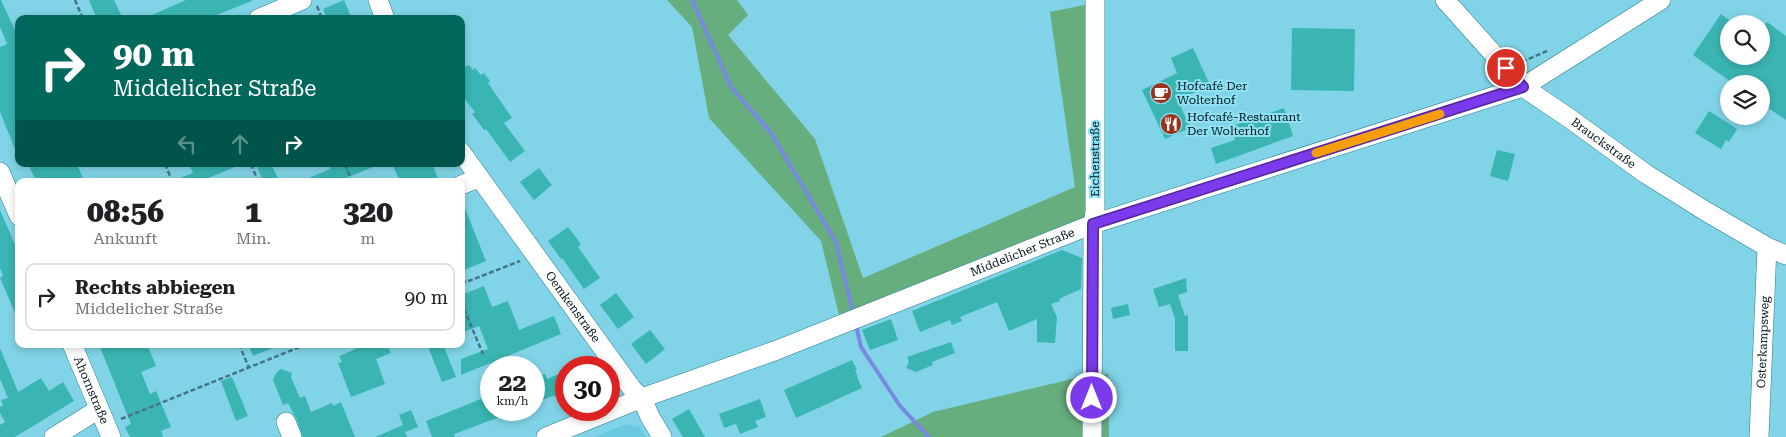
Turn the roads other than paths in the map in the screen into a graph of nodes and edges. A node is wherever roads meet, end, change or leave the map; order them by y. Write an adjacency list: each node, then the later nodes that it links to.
1 (302, 0): 6 (street)
2 (378, 0): 7 (street)
3 (1095, 0): 14 (street, Eichenstraße)
4 (1445, 0): 8 (street, Brauckstraße)
5 (1660, 0): 8 (street, Middelicher Straße)
6 (267, 15)
7 (384, 15)
8 (1523, 87): 14 (street, Middelicher Straße); 15 (street, Brauckstraße)
9 (465, 158): 11 (street, Oemkenstraße)
10 (0, 172): 13 (street)
11 (479, 178): 12 (street); 18 (street, Oemkenstraße)
12 (465, 183)
13 (15, 207)
14 (1093, 224): 18 (street, Middelicher Straße); 23 (street, Eichenstraße)
15 (1767, 247): 16 (street, Brauckstraße); 24 (street, Osterkampsweg)
16 (1786, 255)
17 (74, 348): 19 (street, Ahornstraße)
18 (642, 398): 20 (street, Middelicher Straße); 22 (street, Oemkenstraße)
19 (105, 424): 21 (street)
20 (554, 436)
21 (54, 437)
22 (662, 437)
23 (1092, 437)
24 (1759, 437)

